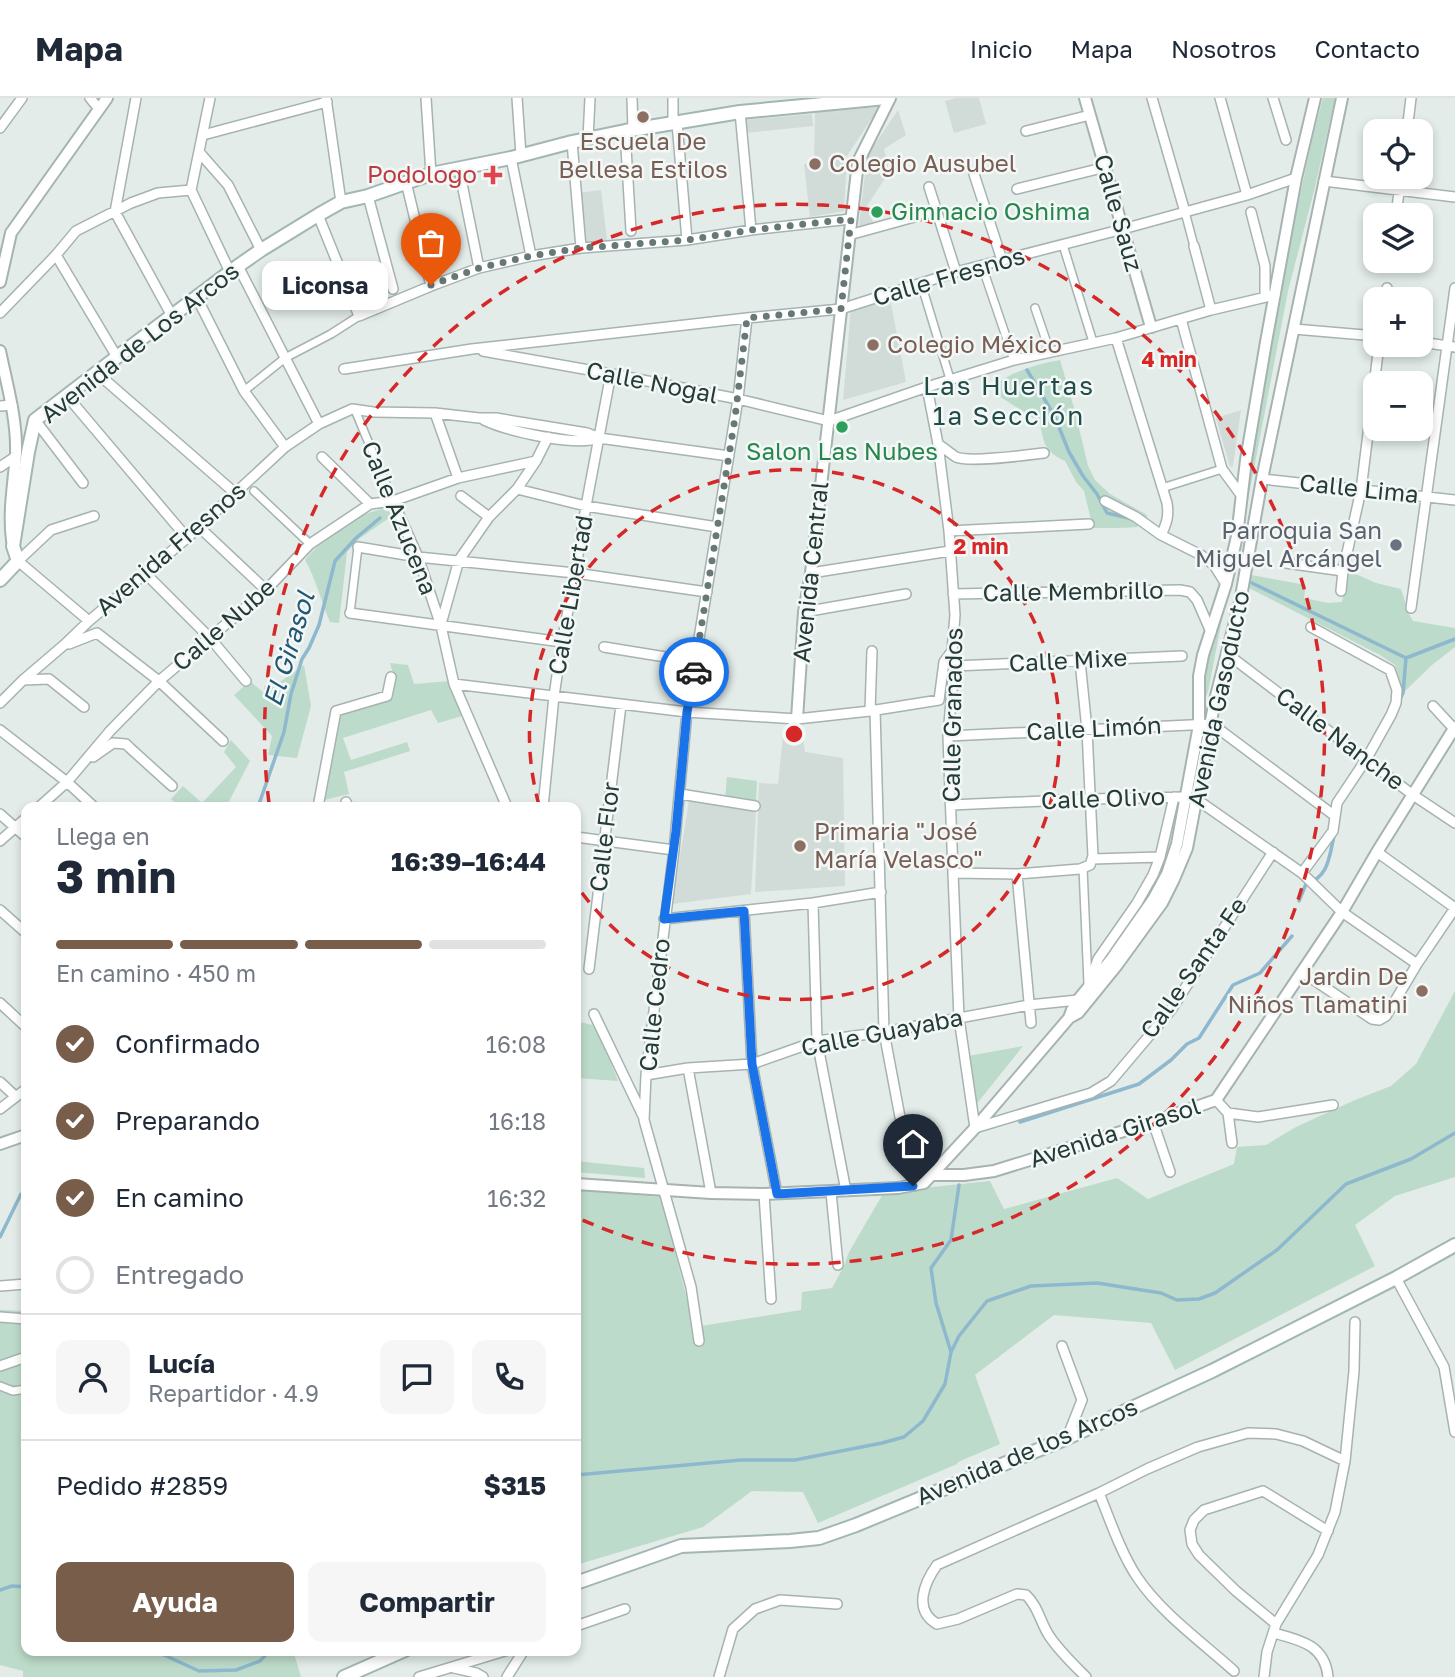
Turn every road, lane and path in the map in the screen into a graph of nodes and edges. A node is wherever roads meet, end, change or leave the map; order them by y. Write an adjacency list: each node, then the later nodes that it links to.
1 (22, 98): 27 (street)
2 (90, 98): 22 (street)
3 (107, 98): 22 (street)
4 (136, 98): 53 (street)
5 (210, 98): 30 (street)
6 (426, 98): 38 (street)
7 (517, 98): 35 (street)
8 (590, 98): 31 (street)
9 (632, 98): 28 (street)
10 (673, 98): 26 (street)
11 (888, 98): 20 (main road, Avenida de Los Arcos); 57 (street, Avenida Central)
12 (1085, 98): 24 (street, Calle Sauz)
13 (1152, 98): 54 (street)
14 (1220, 98): 47 (street)
15 (1273, 98): 32 (street)
16 (1315, 98): 40 (street, Avenida Gasoducto)
17 (1342, 98): 41 (street, Avenida Gasoducto)
18 (1411, 98): 25 (street)
19 (327, 100): 30 (street); 50 (street)
20 (844, 100): 21 (main road, Avenida de Los Arcos)
21 (799, 102): 23 (main road, Avenida de Los Arcos)
22 (99, 109): 75 (street)
23 (740, 113): 26 (main road, Avenida de Los Arcos); 59 (street)
24 (1090, 116): 29 (street); 36 (street, Calle Sauz)
25 (1408, 119)
26 (675, 123): 28 (main road, Avenida de Los Arcos); 62 (street)
27 (0, 128)
28 (629, 131): 31 (main road, Avenida de Los Arcos); 60 (street)
29 (1026, 131)
30 (203, 135): 34 (street)
31 (588, 139): 33 (main road, Avenida de Los Arcos)
32 (1286, 141)
33 (572, 142): 35 (main road, Avenida de Los Arcos); 66 (street)
34 (199, 152): 45 (street); 67 (street)
35 (516, 156): 37 (main road, Avenida de Los Arcos); 69 (street)
36 (1106, 167): 44 (street); 58 (street, Calle Sauz)
37 (459, 169): 38 (main road, Avenida de Los Arcos); 72 (street)
38 (430, 174): 42 (main road, Avenida de Los Arcos)
39 (975, 174): 70 (street)
40 (1296, 178): 47 (street, Calle Fresnos); 80 (street, Avenida Gasoducto)
41 (1324, 181): 46 (street); 91 (street, Avenida Gasoducto)
42 (406, 182): 48 (main road, Avenida de Los Arcos); 77 (street)
43 (929, 187): 52 (street)
44 (1017, 189)
45 (191, 190): 53 (street); 73 (street)
46 (1399, 191): 49 (street); 51 (street)
47 (1247, 195): 54 (street, Calle Fresnos); 55 (street)
48 (368, 196): 50 (main road, Avenida de Los Arcos); 79 (street)
49 (1455, 197)
50 (341, 202): 56 (main road, Avenida de Los Arcos)
51 (1397, 203)
52 (936, 211): 61 (street); 74 (street)
53 (115, 212): 68 (street); 86 (street)
54 (1185, 212): 58 (street, Calle Fresnos); 65 (street)
55 (1251, 212): 80 (street)
56 (318, 215): 67 (main road, Avenida de Los Arcos); 87 (street)
57 (851, 219): 59 (street); 61 (street, Avenida Central)
58 (1123, 229): 64 (street, Calle Fresnos); 90 (street, Calle Sauz)
59 (751, 230): 62 (street)
60 (631, 231): 63 (street)
61 (849, 235): 83 (street, Avenida Central)
62 (687, 240): 63 (street)
63 (632, 245): 66 (street)
64 (1063, 245): 70 (street, Calle Fresnos); 94 (street)
65 (1194, 246): 84 (street)
66 (581, 248): 69 (street)
67 (261, 250): 73 (main road, Avenida de Los Arcos)
68 (57, 255): 85 (street); 100 (street)
69 (531, 256): 72 (street)
70 (1002, 260): 71 (street, Calle Fresnos)
71 (982, 266): 74 (street, Calle Fresnos); 103 (street)
72 (479, 268): 77 (street)
73 (234, 269): 81 (main road, Avenida de Los Arcos); 102 (street)
74 (956, 272): 76 (street, Calle Fresnos)
75 (0, 282)
76 (921, 284): 83 (street, Calle Fresnos); 106 (street)
77 (431, 285): 87 (street)
78 (1455, 288): 96 (street)
79 (393, 289)
80 (1270, 296): 84 (street); 139 (street, Avenida Gasoducto)
81 (197, 298): 86 (main road, Avenida de Los Arcos); 109 (street)
82 (1035, 308): 99 (street)
83 (841, 309): 88 (street, Calle Fresnos); 118 (street, Avenida Central)
84 (1210, 310): 89 (street)
85 (0, 313)
86 (172, 316): 100 (main road, Avenida de Los Arcos)
87 (359, 316): 102 (street)
88 (747, 318): 97 (street, Calle Fresnos); 111 (street, Calle Cedro)
89 (1181, 319): 90 (street); 130 (street)
90 (1151, 327): 93 (street)
91 (1294, 329): 92 (street); 132 (street, Avenida Gasoducto)
92 (1363, 335)
93 (1115, 338): 94 (street); 134 (street)
94 (1093, 342): 99 (street)
95 (1433, 344): 96 (street)
96 (1451, 346): 141 (street)
97 (472, 349): 104 (street, Calle Fresnos); 111 (street, Calle Nogal)
98 (0, 352): 112 (street)
99 (1050, 352): 103 (street)
100 (117, 356): 105 (main road, Avenida de Los Arcos)
101 (1378, 357): 136 (street)
102 (285, 358): 109 (street); 119 (street)
103 (1014, 360): 106 (street)
104 (344, 369)
105 (97, 373): 110 (main road, Avenida de Los Arcos); 138 (street)
106 (950, 379): 108 (street)
107 (609, 384): 121 (street, Calle Libertad)
108 (927, 387): 118 (street); 122 (street, Calle Granados)
109 (244, 391): 123 (street)
110 (67, 396): 117 (main road, Avenida de Los Arcos); 154 (street)
111 (738, 400): 118 (street, Calle Nogal); 125 (street, Calle Cedro)
112 (12, 405): 113 (street); 126 (street)
113 (0, 406)
114 (353, 410): 115 (street); 119 (street, Avenida Fresnos); 142 (street, Calle Azucena)
115 (435, 413): 116 (street); 131 (street)
116 (479, 418): 120 (street); 121 (street)
117 (35, 421): 133 (street); 156 (main road, Avenida de Los Arcos)
118 (829, 421): 165 (street, Avenida Central)
119 (319, 424): 123 (street, Avenida Fresnos)
120 (548, 438): 121 (street); 128 (street)
121 (599, 439): 125 (street); 146 (street, Calle Libertad)
122 (938, 443): 124 (street); 152 (street, Calle Granados)
123 (285, 447): 138 (street, Avenida Fresnos)
124 (1044, 453)
125 (729, 456): 151 (street, Calle Cedro)
126 (15, 457): 129 (street); 156 (street)
127 (322, 457): 145 (street)
128 (536, 460): 131 (street, Calle Nube); 135 (street)
129 (0, 467)
130 (1222, 469): 134 (street); 139 (street)
131 (458, 478): 142 (street, Calle Nube)
132 (1262, 479): 136 (street, Calle Lima); 187 (street, Avenida Gasoducto)
133 (83, 483)
134 (1162, 488): 153 (street)
135 (517, 489): 146 (street); 148 (street)
136 (1361, 490): 141 (street, Calle Lima); 163 (street)
137 (254, 491): 155 (street)
138 (236, 493): 150 (street, Avenida Fresnos)
139 (1241, 495): 168 (street, Avenida Gasoducto)
140 (461, 496): 148 (street)
141 (1425, 496): 143 (street, Calle Lima); 174 (street)
142 (393, 500): 145 (street, Calle Nube); 159 (street, Calle Azucena)
143 (1455, 500)
144 (1105, 501): 153 (street)
145 (370, 504): 155 (street, Calle Nube)
146 (586, 506): 151 (street); 164 (street, Calle Libertad)
147 (94, 516): 161 (street)
148 (489, 517): 160 (street)
149 (1089, 524): 152 (street)
150 (198, 526): 154 (street, Avenida Fresnos); 169 (street)
151 (717, 527): 171 (street, Calle Cedro)
152 (949, 531): 158 (street, Calle Granados)
153 (1161, 535): 168 (street)
154 (187, 538): 166 (street, Avenida Fresnos)
155 (310, 544): 169 (street, Calle Nube)
156 (13, 546): 161 (main road, Avenida de Los Arcos)
157 (358, 547): 159 (street); 176 (street)
158 (950, 551): 165 (street); 173 (street, Calle Granados)
159 (418, 557): 160 (street); 178 (street, Calle Azucena)
160 (459, 560): 164 (street); 178 (street)
161 (18, 561): 167 (main road); 177 (street)
162 (1286, 564): 163 (street)
163 (1343, 570): 170 (street)
164 (575, 573): 171 (street); 182 (street, Calle Libertad)
165 (811, 573): 175 (street, Avenida Central)
166 (146, 574): 177 (street, Avenida Fresnos); 181 (street)
167 (0, 580)
168 (1226, 584): 180 (street, Avenida Gasoducto)
169 (266, 590): 181 (street, Calle Nube)
170 (1341, 591)
171 (707, 592): 190 (street, Calle Cedro)
172 (905, 594): 175 (street)
173 (953, 594): 180 (street, Calle Membrillo); 186 (street, Calle Granados)
174 (1411, 608)
175 (804, 612): 204 (street, Avenida Central)
176 (350, 613): 178 (street)
177 (89, 621): 183 (street, Avenida Fresnos)
178 (440, 626): 182 (street); 196 (street, Calle Azucena)
179 (1311, 627): 212 (street)
180 (1210, 632): 206 (street, Avenida Gasoducto)
181 (210, 638): 194 (street, Calle Nube); 195 (street)
182 (562, 642): 197 (street, Calle Libertad)
183 (64, 645): 193 (street, Avenida Fresnos); 194 (street)
184 (604, 647): 190 (street)
185 (872, 651): 202 (street)
186 (952, 651): 191 (street, Calle Granados); 202 (street)
187 (1226, 653): 205 (street, Avenida Gasoducto); 212 (street, Calle Nanche)
188 (1182, 656): 189 (street, Calle Mixe)
189 (1080, 661): 191 (street, Calle Mixe); 209 (street)
190 (696, 662): 203 (street, Calle Cedro)
191 (954, 666): 210 (street, Calle Granados)
192 (391, 677): 222 (street)
193 (23, 680): 198 (street, Avenida Fresnos); 201 (street)
194 (159, 681): 211 (street); 213 (street, Calle Nube)
195 (246, 681)
196 (454, 684): 197 (street); 223 (street, Calle Azucena)
197 (554, 696): 199 (street); 224 (street, Calle Libertad)
198 (0, 703)
199 (621, 705): 203 (street); 234 (street, Calle Flor)
200 (1433, 706): 207 (street)
201 (84, 707)
202 (872, 710): 204 (street); 244 (street)
203 (687, 712): 204 (street); 216 (street, Calle Cedro)
204 (797, 719)
205 (1212, 724): 206 (street, Calle Limón); 218 (street, Avenida Gasoducto); 228 (street)
206 (1199, 725): 209 (street, Calle Limón); 218 (street, Avenida Gasoducto)
207 (1454, 728): 217 (street, Avenida Girasol)
208 (0, 730): 214 (street)
209 (1087, 730): 210 (street, Calle Limón); 219 (street)
210 (948, 736): 225 (street, Calle Granados)
211 (223, 741)
212 (1370, 761): 217 (street, Calle Nanche); 228 (street)
213 (78, 768): 214 (street); 215 (street)
214 (67, 782): 220 (street); 221 (street)
215 (172, 786)
216 (680, 794): 226 (street); 236 (street, Calle Cedro)
217 (1413, 794): 230 (street, Calle Nanche); 238 (street, Avenida Girasol)
218 (1185, 798): 219 (street, Calle Olivo); 237 (street, Calle Olivo); 239 (street); 255 (street, Avenida Gasoducto); 261 (street, Avenida Gasoducto)
219 (1089, 799): 225 (street, Calle Olivo); 240 (street)
220 (45, 802)
221 (89, 802)
222 (319, 802)
223 (504, 802)
224 (543, 802)
225 (951, 805): 241 (street, Calle Granados)
226 (755, 806)
227 (0, 814): 231 (street)
228 (1335, 816): 243 (street)
229 (21, 822): 231 (street)
230 (1455, 823)
231 (16, 827): 232 (street); 235 (street)
232 (21, 832)
233 (581, 837): 234 (street)
234 (604, 839): 236 (street); 253 (street, Calle Flor)
235 (0, 841)
236 (674, 850): 250 (street, Calle Cedro)
237 (1273, 852): 243 (street, Calle Olivo); 278 (street, Calle Santa Fe)
238 (1377, 852): 246 (street); 249 (street, Avenida Girasol)
239 (1160, 857): 240 (street); 255 (street)
240 (1088, 864): 242 (street); 255 (street)
241 (953, 873): 242 (street); 260 (street, Calle Granados)
242 (1017, 874): 258 (street)
243 (1304, 875): 249 (street, Calle Olivo)
244 (881, 892): 245 (street); 264 (street)
245 (813, 904): 248 (street); 265 (street)
246 (1455, 908): 252 (street)
247 (0, 911): 251 (street)
248 (744, 911): 250 (street); 266 (street)
249 (1342, 912): 252 (street, Calle Olivo); 254 (street, Avenida Girasol)
250 (664, 919): 268 (street, Calle Cedro)
251 (21, 929)
252 (1417, 964): 254 (street)
253 (589, 969)
254 (1302, 972): 272 (street, Avenida Girasol)
255 (1088, 987): 256 (street, Avenida Gasoducto)
256 (1078, 1000): 258 (street, Calle Guayaba); 261 (street, Avenida Gasoducto)
257 (0, 1003): 262 (street)
258 (1029, 1005): 260 (street, Calle Guayaba); 263 (street)
259 (594, 1014): 276 (street)
260 (959, 1018): 264 (street, Calle Guayaba); 278 (street, Calle Granados)
261 (1069, 1018): 278 (street, Avenida Gasoducto)
262 (21, 1022)
263 (1031, 1023)
264 (884, 1032): 265 (street, Calle Guayaba); 285 (street)
265 (817, 1041): 266 (street, Calle Guayaba); 287 (street)
266 (752, 1064): 267 (street, Calle Guayaba); 291 (street)
267 (688, 1068): 268 (street, Calle Guayaba); 289 (street)
268 (646, 1075): 276 (street, Calle Cedro)
269 (0, 1082): 271 (street)
270 (21, 1092): 271 (street)
271 (16, 1097): 274 (street)
272 (1216, 1100): 275 (street); 277 (street, Avenida Girasol)
273 (1333, 1105): 275 (street)
274 (0, 1109)
275 (1228, 1113): 280 (street)
276 (644, 1120): 286 (street, Calle Cedro)
277 (1153, 1122): 282 (street); 283 (street, Avenida Girasol)
278 (975, 1128): 283 (street, Avenida Gasoducto)
279 (21, 1137): 281 (street)
280 (1232, 1143)
281 (0, 1144)
282 (1170, 1172)
283 (932, 1175): 285 (street, Avenida Girasol)
284 (581, 1184): 286 (street, Avenida Girasol)
285 (913, 1186): 287 (street, Avenida Girasol)
286 (664, 1191): 289 (street, Avenida Girasol); 301 (street, Calle Cedro)
287 (846, 1191): 288 (street, Avenida Girasol)
288 (831, 1192): 291 (street, Avenida Girasol); 293 (street)
289 (711, 1193): 290 (street, Avenida Girasol)
290 (764, 1194): 291 (street, Avenida Girasol); 297 (street)
291 (777, 1194)
292 (1455, 1245): 294 (main road, Avenida de los Arcos)
293 (838, 1265)
294 (1396, 1278): 307 (street); 308 (main road, Avenida de los Arcos)
295 (21, 1284): 296 (street)
296 (0, 1286)
297 (771, 1299)
298 (0, 1317): 299 (street)
299 (21, 1319)
300 (1355, 1322): 309 (street)
301 (699, 1341)
302 (1062, 1346): 308 (street)
303 (21, 1359): 304 (street)
304 (0, 1366)
305 (0, 1386): 306 (street)
306 (21, 1390)
307 (1455, 1432)
308 (1067, 1438): 312 (main road, Avenida de los Arcos)
309 (1345, 1461): 310 (street); 311 (street)
310 (1099, 1493): 321 (street); 327 (street)
311 (1328, 1531): 316 (street); 316 (street)
312 (581, 1581)
313 (837, 1604): 326 (street)
314 (625, 1609): 315 (street)
315 (581, 1624)
316 (1275, 1629): 328 (street); 329 (street)
317 (391, 1656): 322 (main road)
318 (489, 1656): 320 (street)
319 (520, 1656): 325 (street)
320 (452, 1668): 323 (street); 324 (street)
321 (1234, 1671)
322 (344, 1677)
323 (419, 1677)
324 (483, 1677)
325 (507, 1677)
326 (719, 1677)
327 (1086, 1677)
328 (1264, 1677)
329 (1328, 1677)

